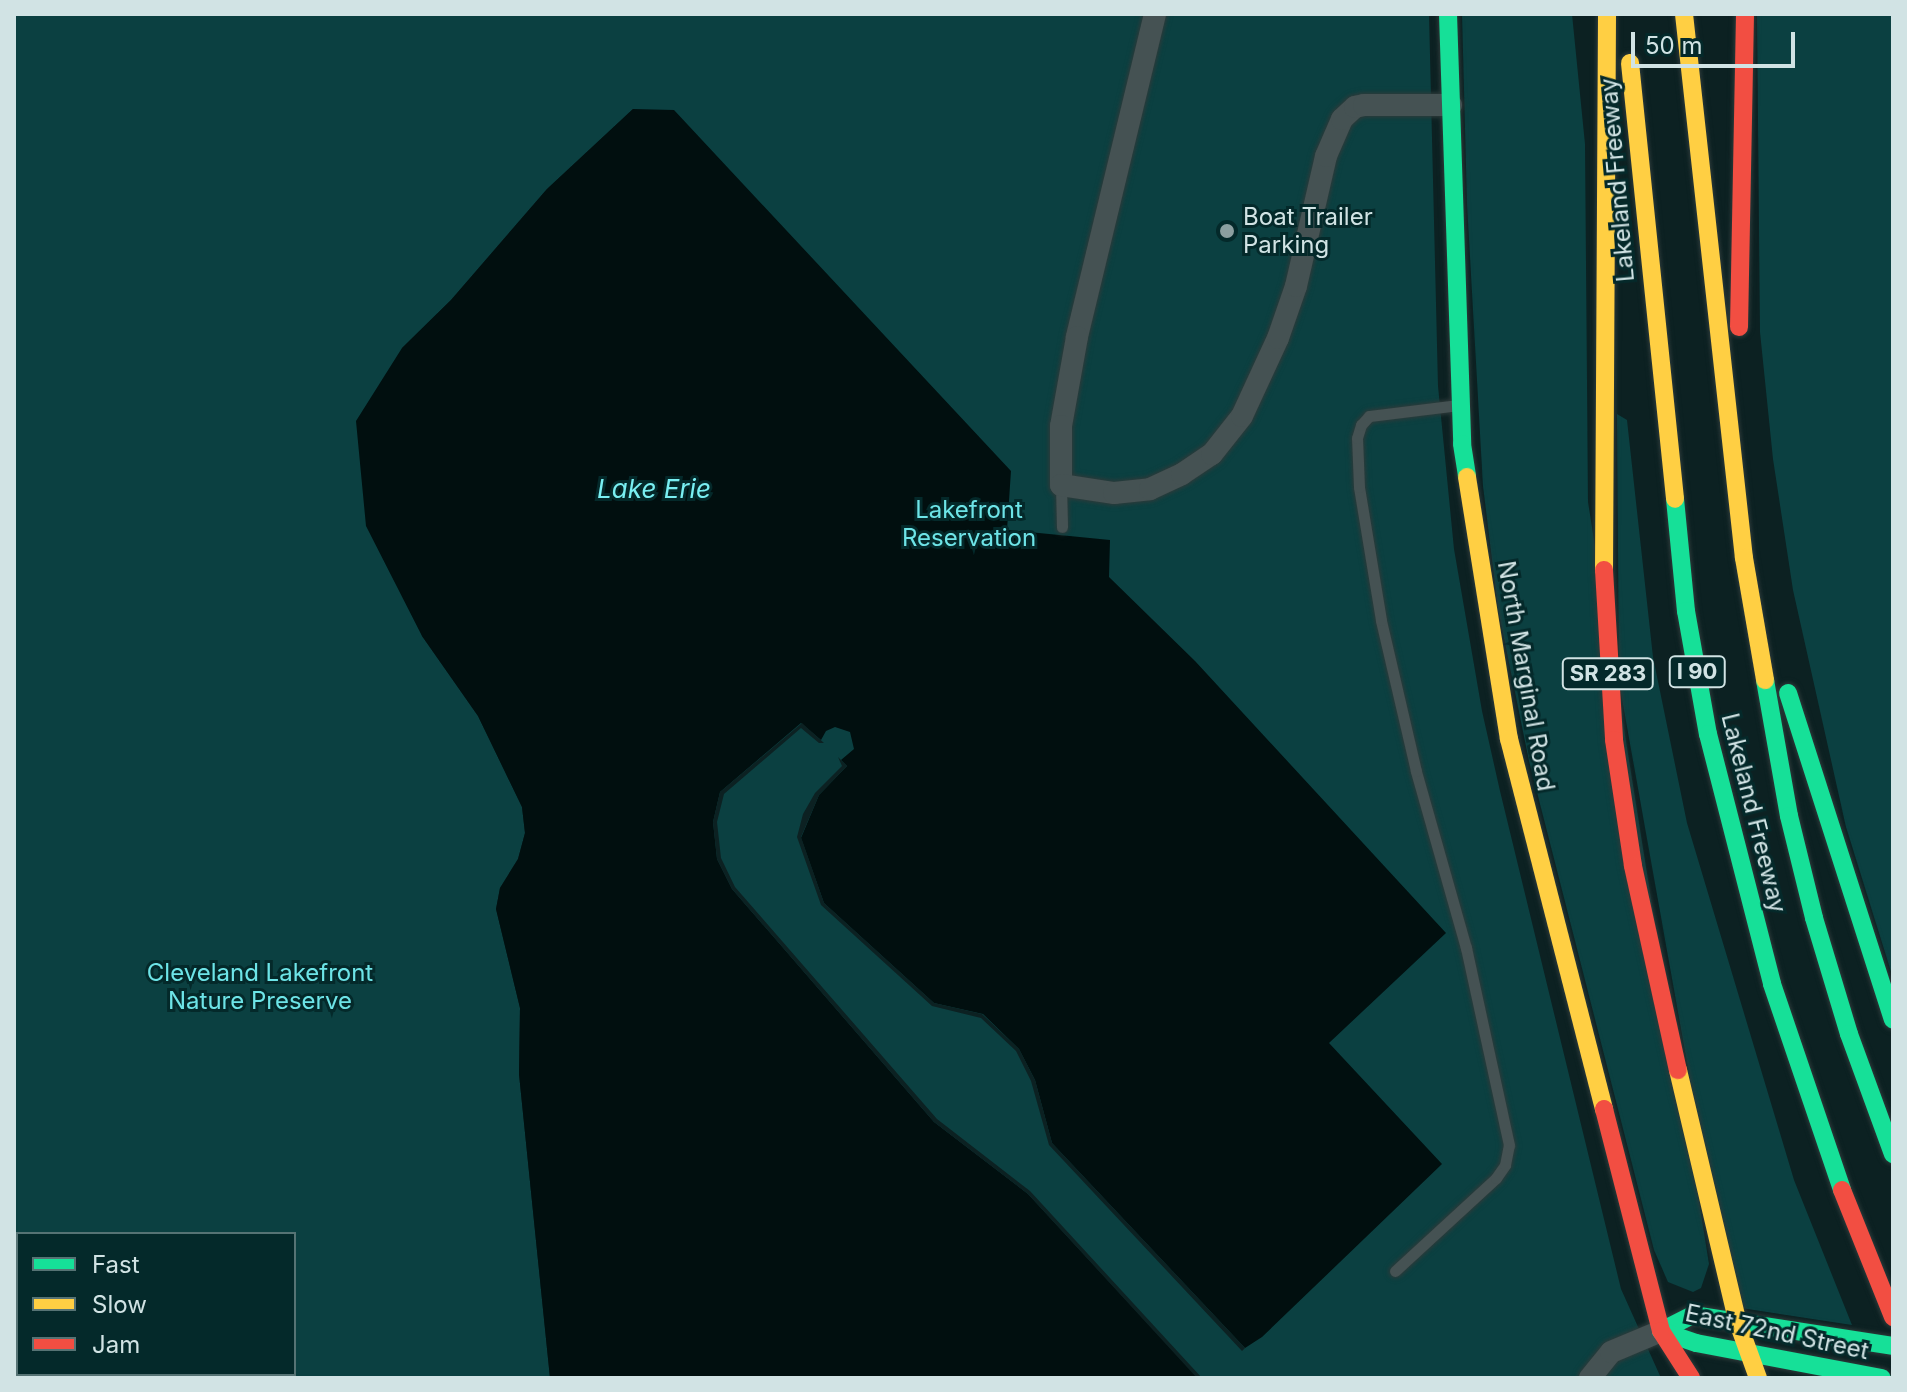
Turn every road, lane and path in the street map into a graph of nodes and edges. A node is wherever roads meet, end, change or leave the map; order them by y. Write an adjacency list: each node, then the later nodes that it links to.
1 (1155, 14): 9 (street)
2 (1448, 14): 7 (main road, North Marginal Road)
3 (1607, 14): 17 (main road, SR 283)
4 (1684, 14): 10 (main road, Lakeland Freeway / I 90)
5 (1745, 14): 10 (main road)
6 (1626, 28): 16 (main road, Lakeland Freeway / I 90)
7 (1451, 105): 8 (main road, North Marginal Road); 9 (street)
8 (1459, 405): 15 (lane); 18 (main road, North Marginal Road)
9 (1061, 485): 11 (lane)
10 (1737, 495): 12 (main road, Lakeland Freeway / I 90)
11 (1062, 527)
12 (1744, 558): 13 (main road); 14 (main road, Lakeland Freeway / I 90)
13 (1893, 1020)
14 (1893, 1154)
15 (1395, 1271)
16 (1890, 1311)
17 (1737, 1320): 18 (main road, East 72nd Street); 19 (main road, East 72nd Street); 20 (main road, SR 283)
18 (1661, 1331): 20 (main road, East 72nd Street); 21 (street); 22 (main road, North Marginal Road)
19 (1893, 1346)
20 (1750, 1352): 23 (main road); 24 (main road, East 72nd Street)
21 (1590, 1378)
22 (1691, 1378)
23 (1758, 1378)
24 (1882, 1378)

